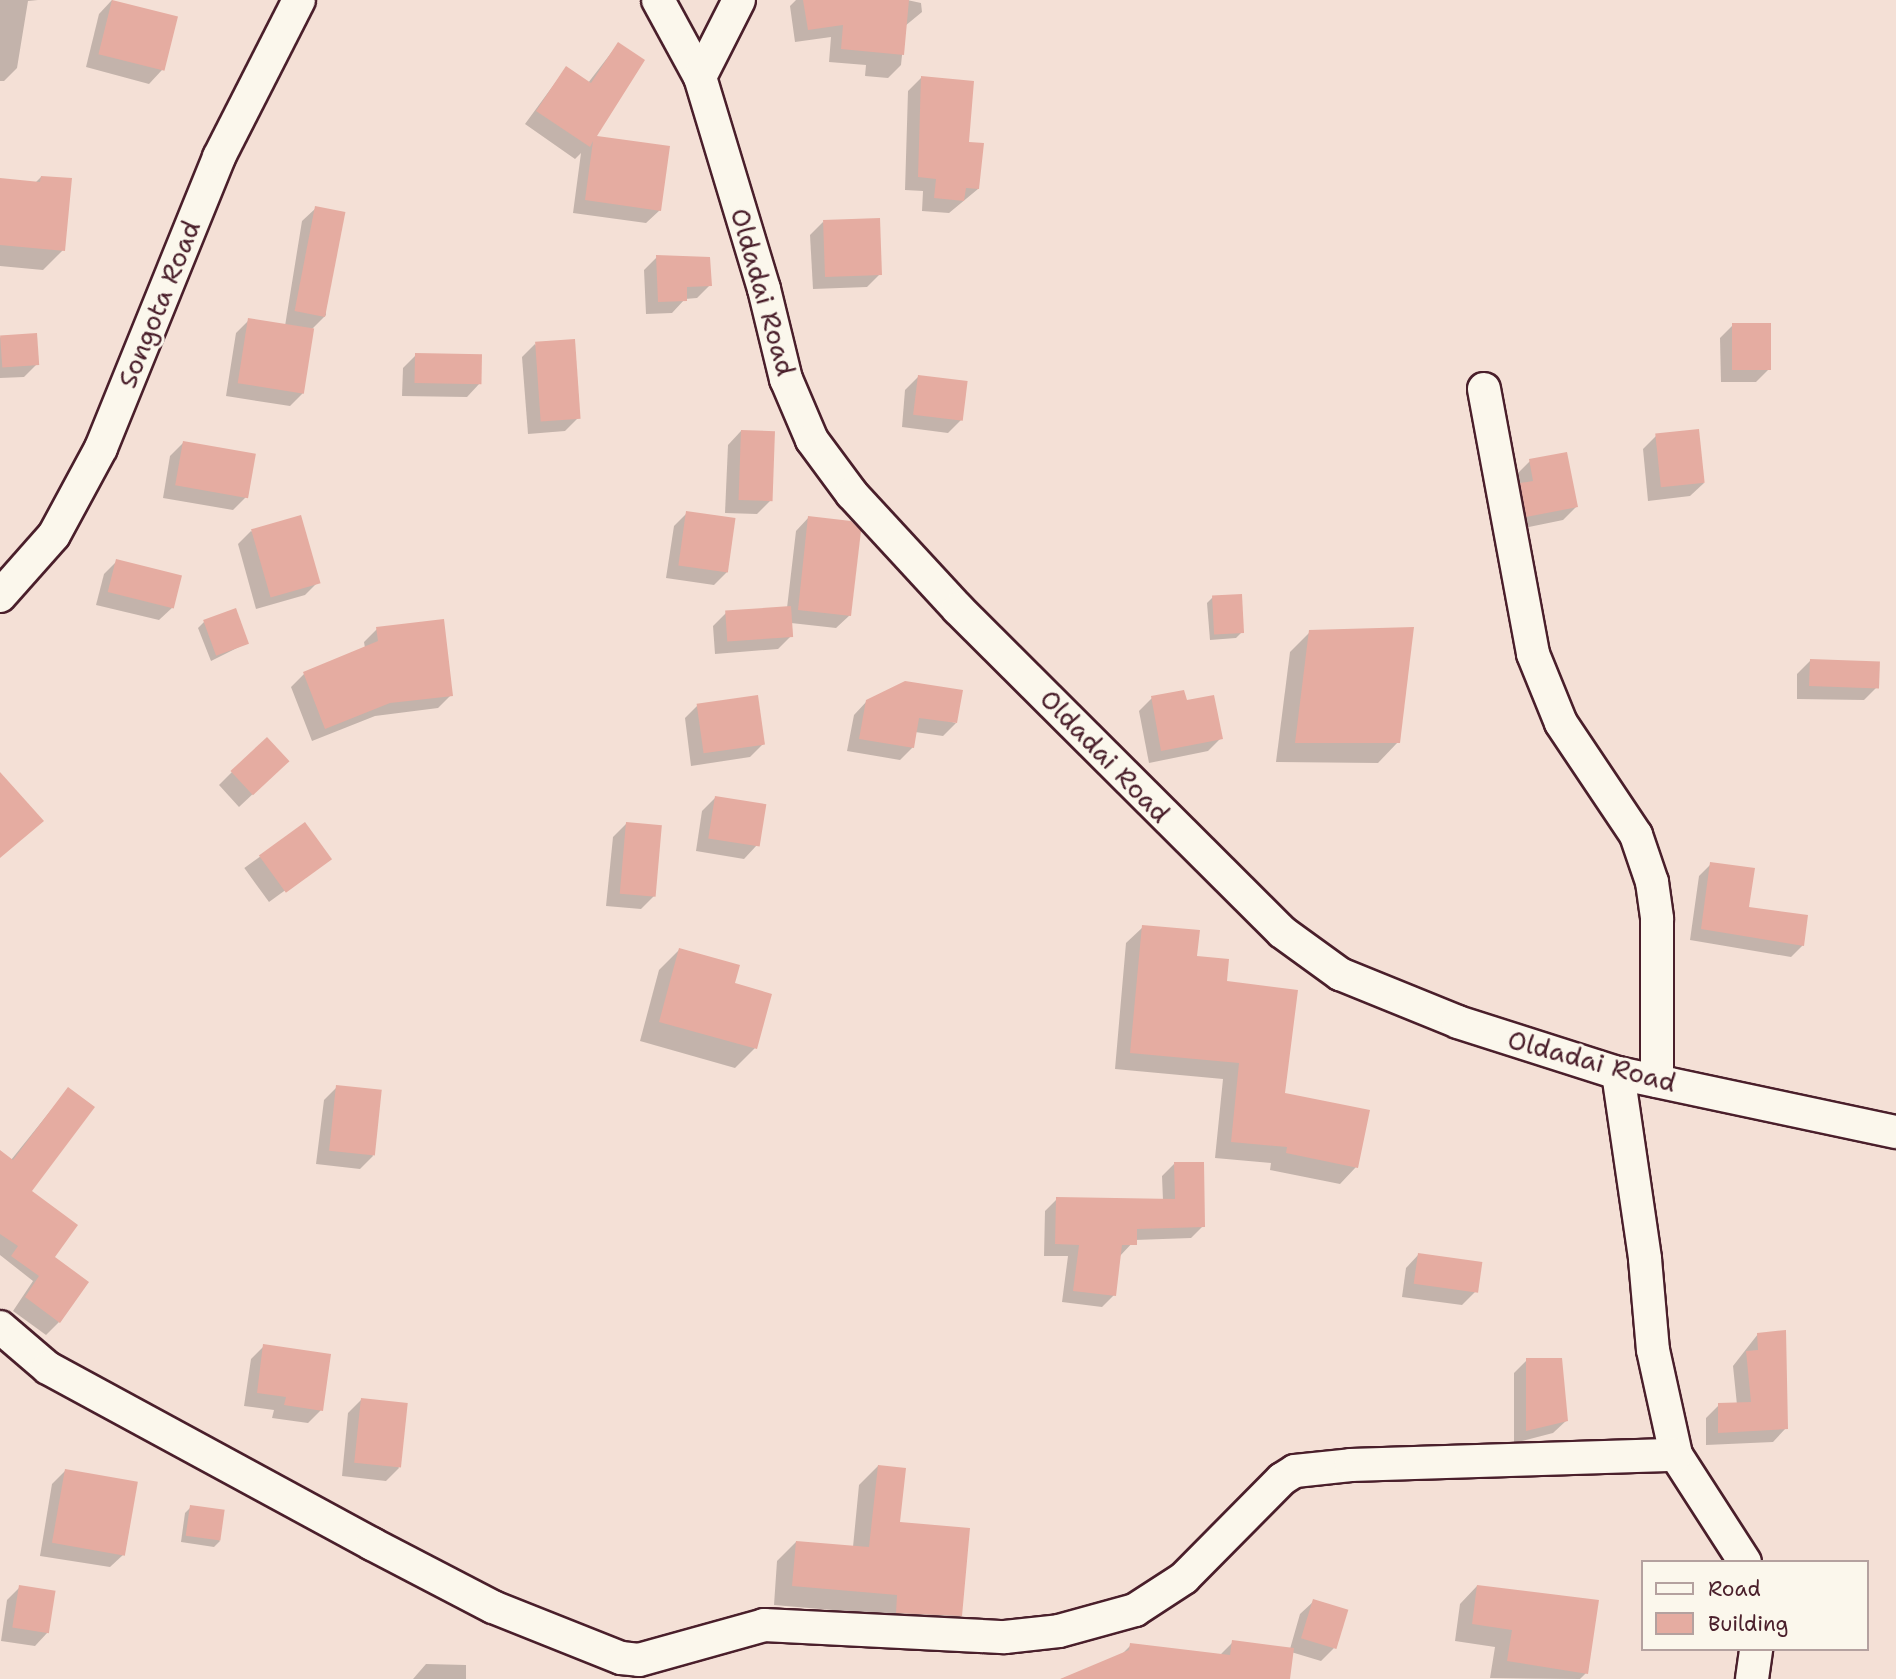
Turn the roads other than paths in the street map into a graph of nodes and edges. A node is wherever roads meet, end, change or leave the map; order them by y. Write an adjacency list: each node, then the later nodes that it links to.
1 (299, 0): 6 (street, Songota Road)
2 (658, 0): 4 (street, Oldadai Road)
3 (739, 0): 4 (street)
4 (700, 77): 7 (street, Oldadai Road)
5 (1484, 389): 8 (street)
6 (0, 596)
7 (1618, 1073): 8 (street, Oldadai Road); 11 (street)
8 (1657, 1081): 9 (street, Oldadai Road)
9 (1896, 1132)
10 (0, 1327): 11 (street)
11 (1676, 1455): 12 (street)
12 (1744, 1560)
13 (1756, 1651): 14 (street)
14 (1752, 1679)

